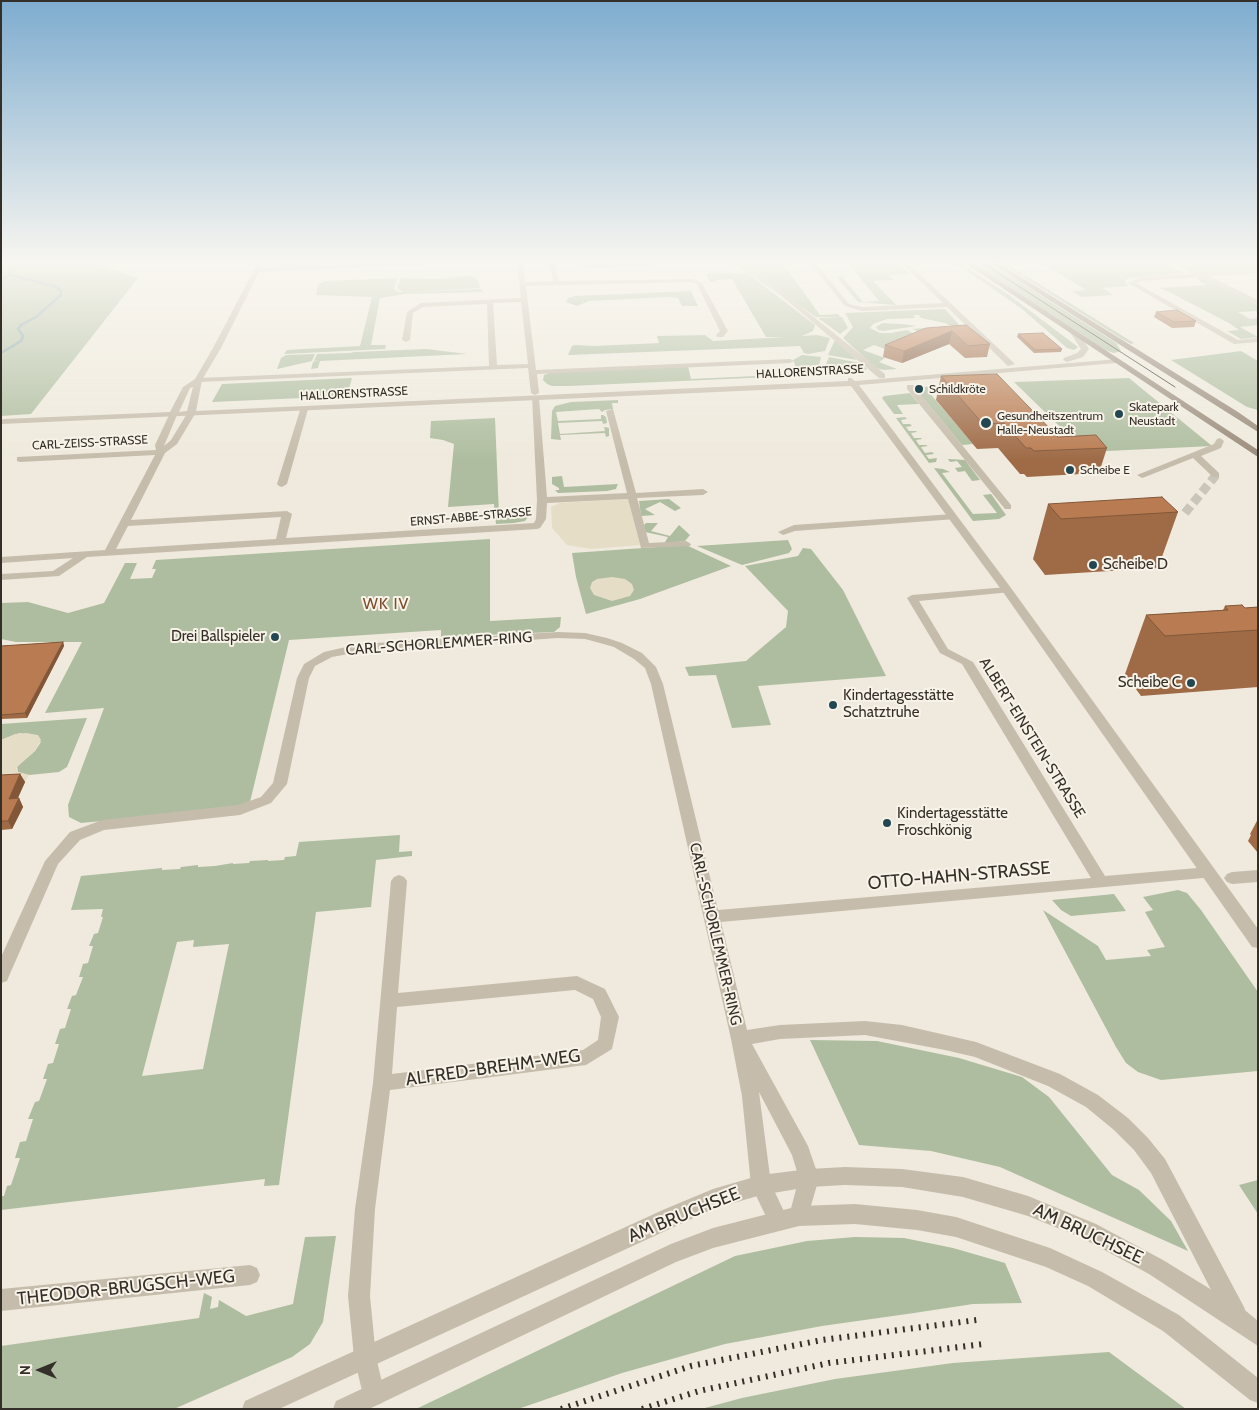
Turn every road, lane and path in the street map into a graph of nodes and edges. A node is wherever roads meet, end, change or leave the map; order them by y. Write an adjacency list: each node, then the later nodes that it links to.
1 (227, 328): 24 (street)
2 (408, 328): 13 (street)
3 (492, 328): 21 (street)
4 (527, 328): 22 (street, ERNST-ABBE-STRASSE)
5 (722, 328): 12 (street)
6 (824, 328): 23 (street)
7 (973, 328): 20 (street)
8 (1066, 328): 11 (main road)
9 (1089, 328): 15 (main road)
10 (1211, 328): 14 (street)
11 (1075, 334): 16 (main road); 17 (street)
12 (720, 335)
13 (406, 340)
14 (1258, 340)
15 (1128, 354): 16 (main road); 19 (main road); 33 (main road)
16 (1108, 356): 17 (street, HALLORENSTRASSE); 19 (main road)
17 (1067, 360): 20 (street, HALLORENSTRASSE)
18 (790, 361): 22 (street)
19 (1116, 361): 25 (street, HALLORENSTRASSE); 36 (main road)
20 (1011, 364): 23 (street, HALLORENSTRASSE)
21 (494, 367): 22 (street); 24 (street)
22 (532, 369): 27 (street, ERNST-ABBE-STRASSE)
23 (882, 376): 25 (street, HALLORENSTRASSE)
24 (198, 380): 29 (street); 31 (street, CARL-ZEISS-STRASSE)
25 (852, 381): 27 (street, HALLORENSTRASSE); 46 (street)
26 (910, 387): 45 (street)
27 (535, 396): 28 (street, HALLORENSTRASSE); 29 (street, HALLORENSTRASSE); 44 (street, ERNST-ABBE-STRASSE)
28 (304, 408): 29 (street, HALLORENSTRASSE); 41 (street)
29 (192, 411): 31 (street, HALLORENSTRASSE); 35 (street, CARL-ZEISS-STRASSE)
30 (610, 411): 43 (street)
31 (175, 412): 32 (street, HALLORENSTRASSE); 35 (street, CARL-ZEISS-STRASSE)
32 (2, 423)
33 (1258, 430)
34 (1220, 442): 37 (street)
35 (161, 452): 38 (street, CARL-ZEISS-STRASSE); 47 (street, CARL-ZEISS-STRASSE)
36 (1258, 454)
37 (1195, 455): 39 (street); 40 (street)
38 (20, 459)
39 (1142, 474)
40 (1216, 475)
41 (282, 484)
42 (703, 492): 43 (street)
43 (632, 495): 44 (street); 50 (street)
44 (542, 500): 49 (street, ERNST-ABBE-STRASSE)
45 (1008, 507)
46 (953, 517): 48 (street); 55 (street)
47 (126, 523): 49 (street); 51 (street, CARL-ZEISS-STRASSE)
48 (784, 532)
49 (280, 543): 51 (street, ERNST-ABBE-STRASSE)
50 (686, 544)
51 (109, 552): 52 (street, ERNST-ABBE-STRASSE)
52 (84, 556): 53 (street, ERNST-ABBE-STRASSE); 54 (street, ERNST-ABBE-STRASSE)
53 (1, 560)
54 (1, 577)
55 (1006, 590): 56 (street); 60 (street, ALBERT-EINSTEIN-STRASSE)
56 (1209, 873): 60 (street, OTTO-HAHN-STRASSE); 62 (street)
57 (1258, 876): 58 (street)
58 (1232, 878)
59 (399, 881): 64 (street, ALFRED-BREHM-WEG)
60 (1101, 882): 61 (street, OTTO-HAHN-STRASSE)
61 (712, 916): 63 (street, CARL-SCHORLEMMER-RING); 65 (street, CARL-SCHORLEMMER-RING)
62 (1258, 942)
63 (1, 976)
64 (389, 1001): 66 (street, ALFRED-BREHM-WEG); 66 (street, ALFRED-BREHM-WEG)
65 (740, 1039): 67 (street, CARL-SCHORLEMMER-RING); 68 (street, CARL-SCHORLEMMER-RING); 73 (street, AM BRUCHSEE)
66 (382, 1083): 75 (street, ALFRED-BREHM-WEG)
67 (809, 1178): 68 (street, AM BRUCHSEE); 69 (street); 73 (street, AM BRUCHSEE)
68 (761, 1185): 70 (street, CARL-SCHORLEMMER-RING); 75 (street, AM BRUCHSEE)
69 (799, 1216): 70 (street, AM BRUCHSEE); 76 (street, AM BRUCHSEE)
70 (778, 1220): 77 (street, AM BRUCHSEE)
71 (250, 1275): 72 (street, THEODOR-BRUGSCH-WEG)
72 (1, 1300)
73 (1238, 1319): 74 (street, AM BRUCHSEE)
74 (1258, 1335)
75 (364, 1357): 77 (street, ALFRED-BREHM-WEG); 78 (street, AM BRUCHSEE)
76 (1258, 1392)
77 (374, 1395): 79 (street, AM BRUCHSEE)
78 (252, 1409)
79 (344, 1409)

